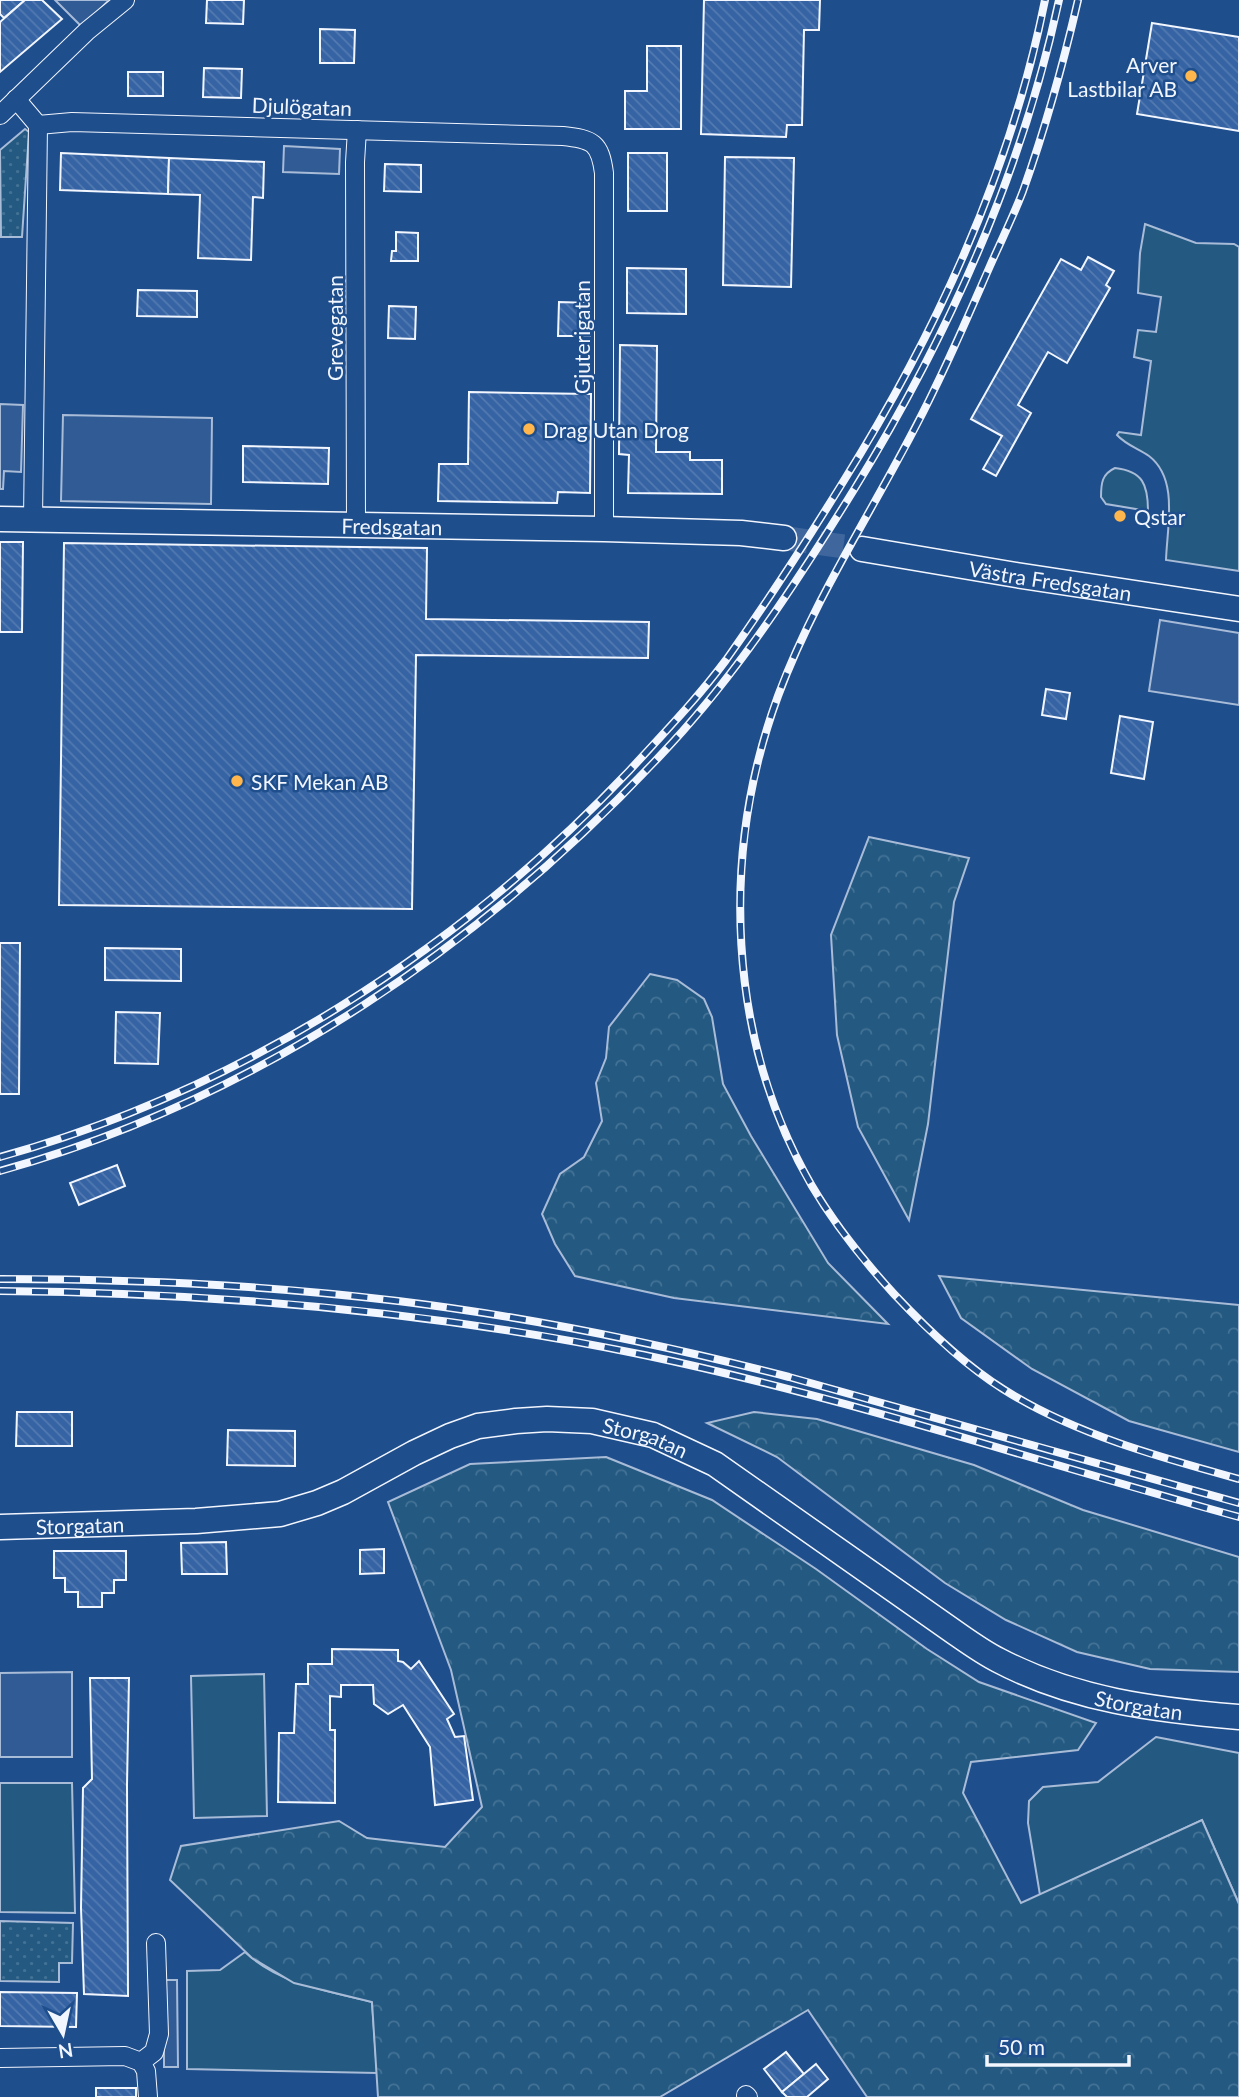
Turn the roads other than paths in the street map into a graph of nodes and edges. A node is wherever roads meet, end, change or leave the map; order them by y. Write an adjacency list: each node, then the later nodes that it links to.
1 (125, 0): 2 (street)
2 (16, 99): 3 (street); 4 (street)
3 (0, 115)
4 (38, 125): 5 (street, Djulögatan); 8 (street)
5 (357, 130): 6 (street, Djulögatan); 9 (street, Grevegatan)
6 (596, 146): 10 (street, Gjuterigatan)
7 (0, 519): 8 (street, Fredsgatan)
8 (33, 520): 9 (street, Fredsgatan)
9 (356, 526): 10 (street, Fredsgatan)
10 (604, 529): 11 (street, Fredsgatan)
11 (784, 538)
12 (862, 549): 13 (street, Västra Fredsgatan)
13 (1239, 609)
14 (0, 1527): 15 (street, Storgatan)
15 (1239, 1717)
16 (156, 1943): 18 (street)
17 (0, 2058): 18 (street)
18 (141, 2062): 19 (street)
19 (148, 2097)

